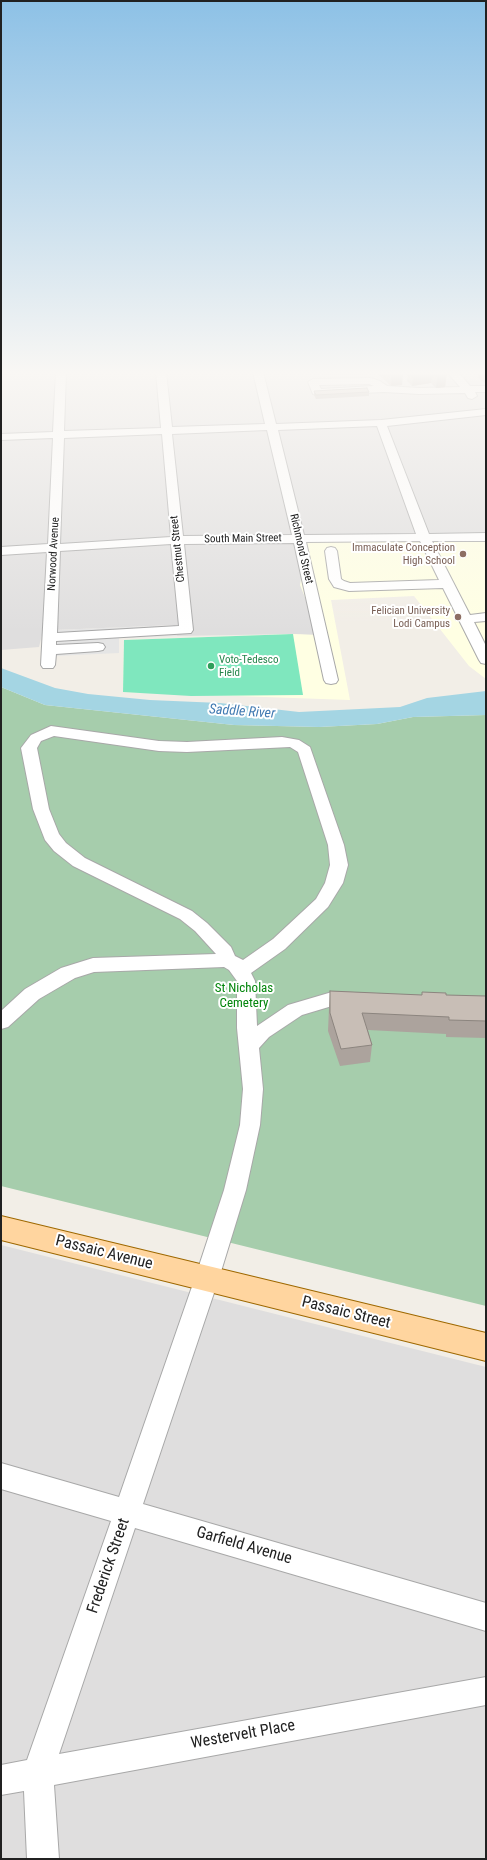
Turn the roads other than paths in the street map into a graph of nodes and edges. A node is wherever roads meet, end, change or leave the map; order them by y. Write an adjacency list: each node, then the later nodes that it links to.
1 (57, 459): 9 (street, Norwood Avenue)
2 (169, 459): 8 (street, Chestnut Street)
3 (278, 459): 7 (street, Richmond Street)
4 (394, 459): 6 (street)
5 (486, 537): 6 (street, South Main Street)
6 (424, 538): 7 (street, South Main Street); 12 (street)
7 (299, 539): 8 (street, South Main Street); 19 (street, Richmond Street)
8 (177, 540): 9 (street, South Main Street); 15 (street, Chestnut Street)
9 (54, 547): 10 (street, South Main Street); 15 (street, Norwood Avenue)
10 (1, 551)
11 (332, 551): 12 (street)
12 (447, 584): 14 (street)
13 (486, 617): 14 (street)
14 (465, 619): 17 (street)
15 (49, 644): 16 (street); 18 (street, Norwood Avenue)
16 (104, 647)
17 (484, 654)
18 (48, 665)
19 (331, 680)
20 (234, 966): 20 (street, Frederick Street); 22 (street); 23 (street, Frederick Street)
21 (372, 1000): 23 (street)
22 (1, 1022)
23 (249, 1046): 25 (street, Frederick Street)
24 (1, 1228): 25 (main road, Passaic Avenue)
25 (207, 1278): 26 (main road, Passaic Street); 28 (street, Frederick Street)
26 (486, 1347)
27 (1, 1476): 28 (street, Garfield Avenue)
28 (127, 1512): 29 (street, Garfield Avenue); 31 (street, Frederick Street)
29 (486, 1617)
30 (486, 1691): 31 (street, Westervelt Place)
31 (38, 1772): 32 (street, Westervelt Place); 33 (street, Frederick Street)
32 (1, 1780)
33 (43, 1859)

